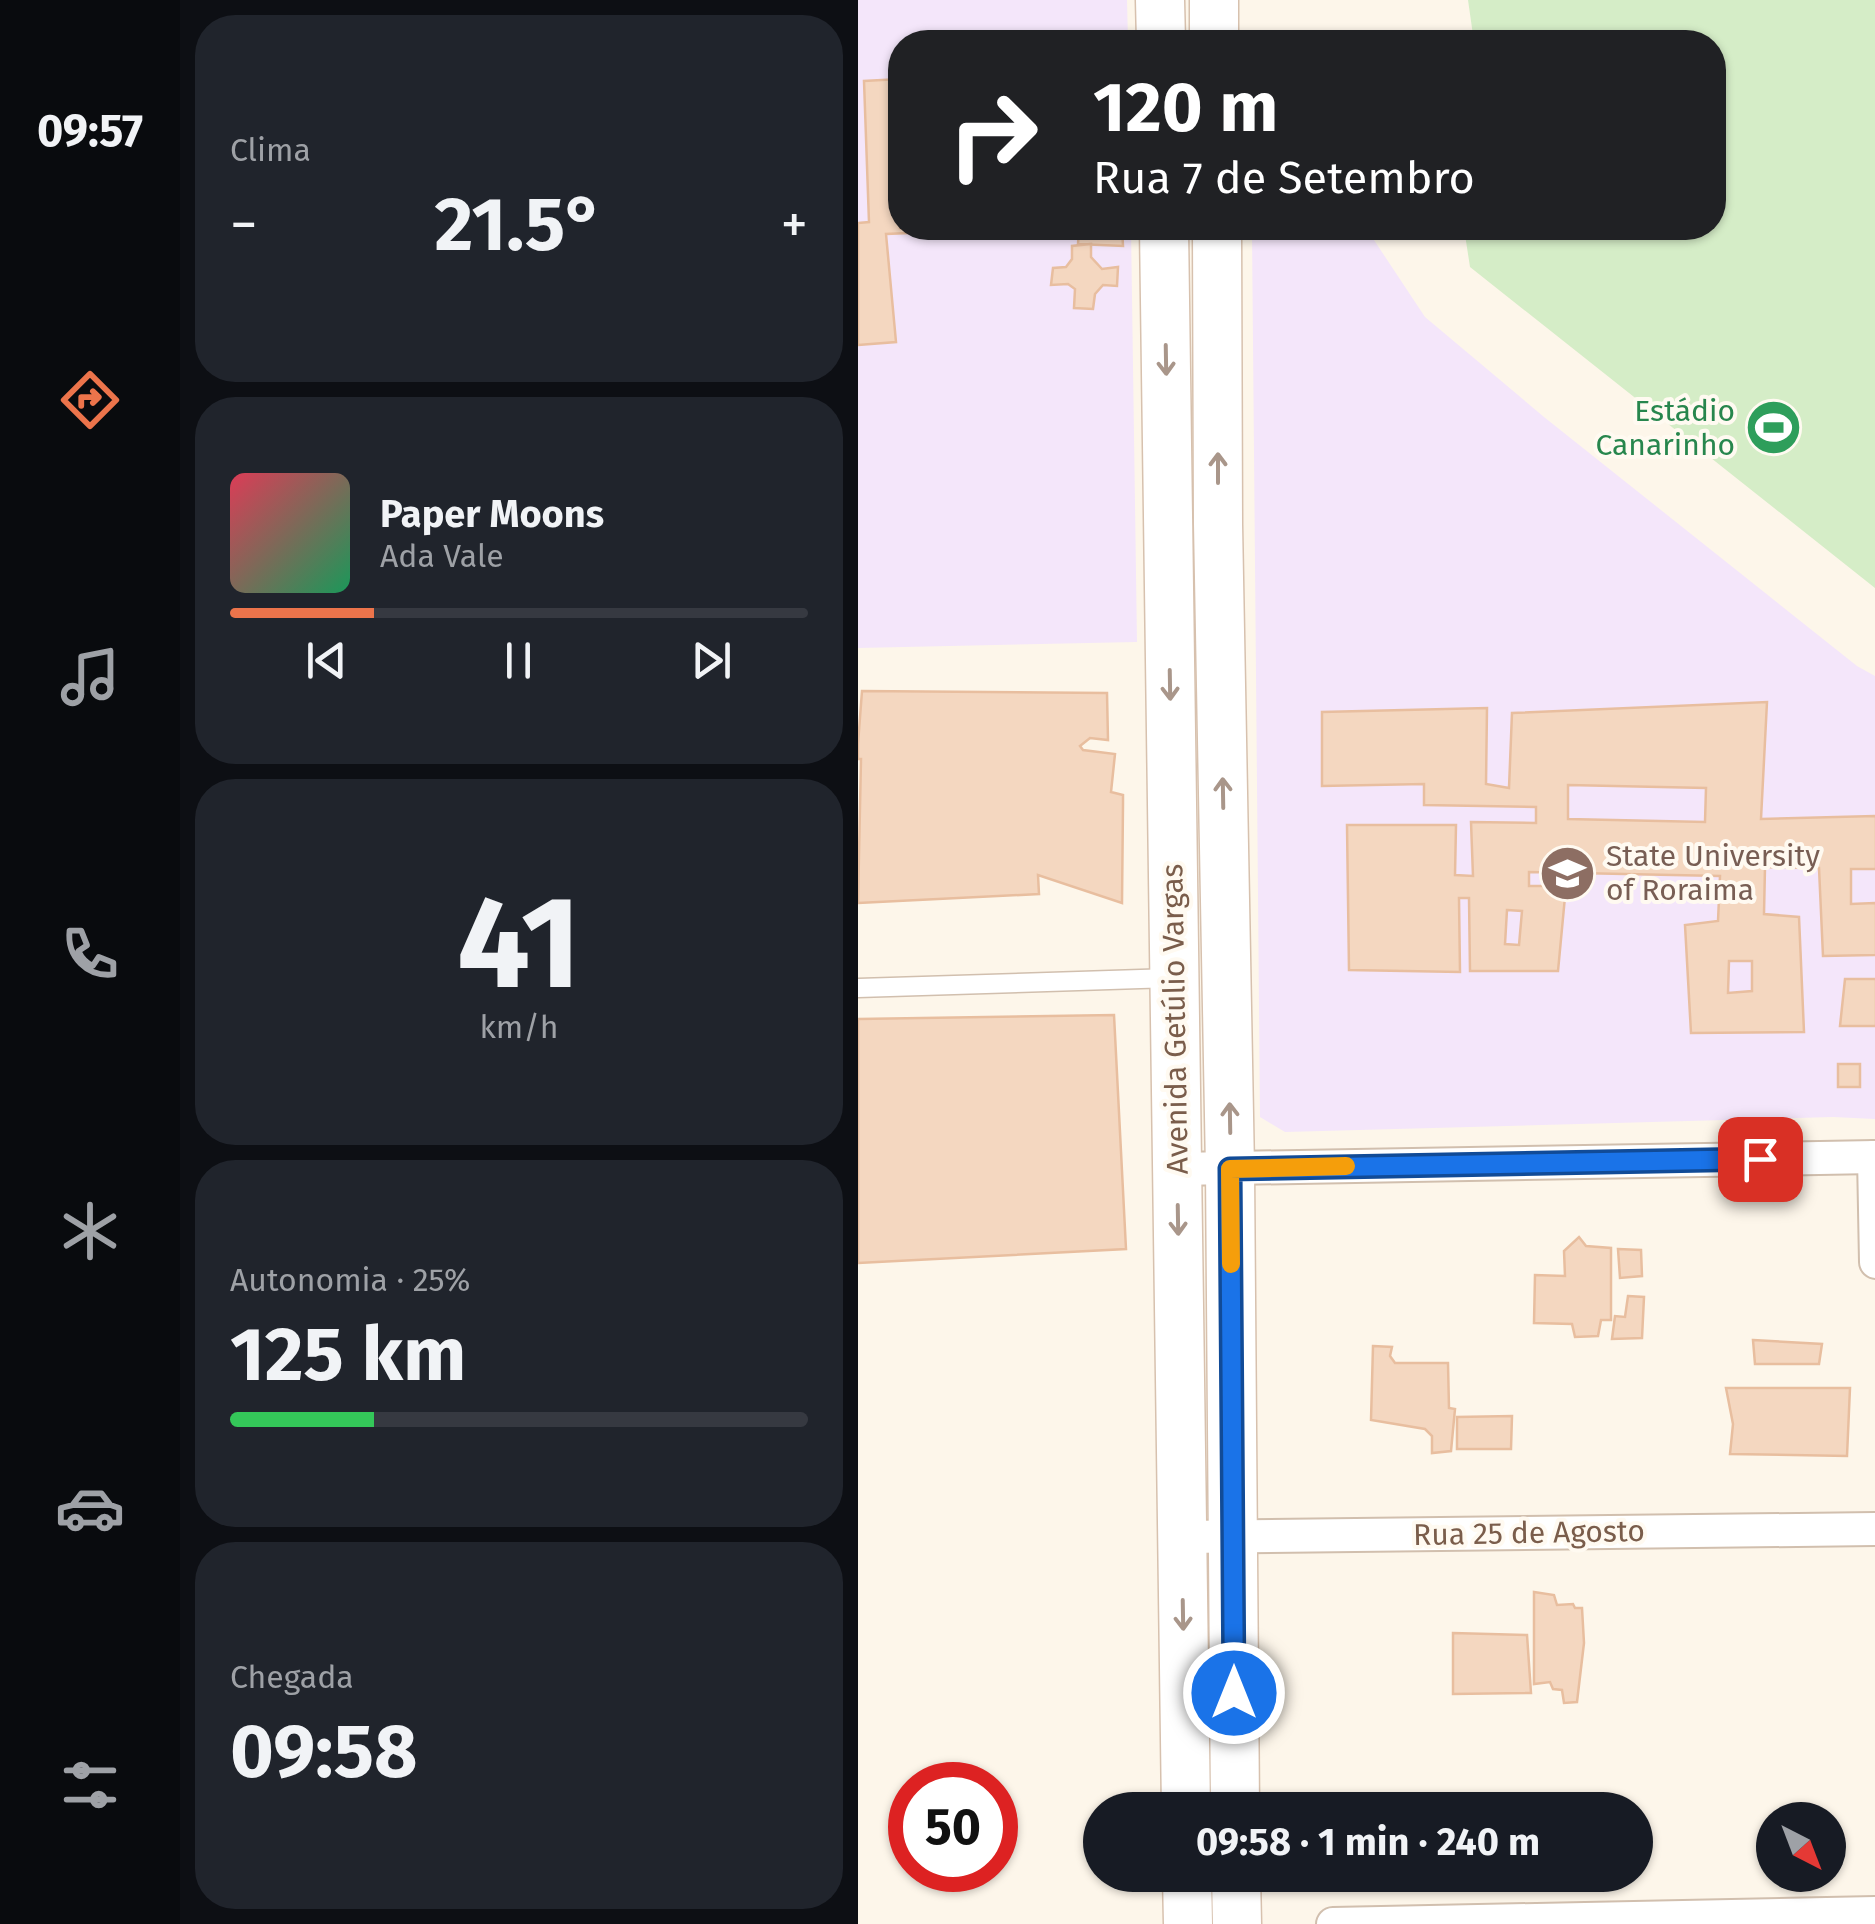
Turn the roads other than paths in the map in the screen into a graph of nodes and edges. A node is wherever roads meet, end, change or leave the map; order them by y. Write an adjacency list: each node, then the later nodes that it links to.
1 (1160, 0): 3 (main road)
2 (1214, 0): 4 (main road)
3 (1161, 30)
4 (1214, 30)
5 (1164, 240): 8 (main road, Avenida Getúlio Vargas)
6 (1217, 240): 7 (main road, Avenida Getúlio Vargas)
7 (1217, 276): 8 (main road); 9 (main road, Avenida Getúlio Vargas, one-way to 7)
8 (1164, 278): 10 (main road, Avenida Getúlio Vargas, one-way to 10)
9 (1225, 862): 10 (main road); 14 (main road, Avenida Getúlio Vargas, one-way to 9)
10 (1173, 864): 11 (main road, Avenida Getúlio Vargas)
11 (1177, 978): 12 (lane); 15 (main road, Avenida Getúlio Vargas)
12 (858, 988)
13 (1874, 1157): 14 (street); 16 (street)
14 (1230, 1169): 15 (street); 19 (main road, Avenida Getúlio Vargas)
15 (1178, 1170): 18 (main road, Avenida Getúlio Vargas, one-way to 18)
16 (1876, 1262)
17 (1876, 1529): 19 (street, Rua 25 de Agosto)
18 (1182, 1537): 19 (street, Rua 25 de Agosto); 20 (main road, Avenida Getúlio Vargas, one-way to 20)
19 (1232, 1537): 21 (main road, Avenida Getúlio Vargas)
20 (1186, 1792)
21 (1235, 1792)
22 (1187, 1892): 26 (main road)
23 (1236, 1892): 27 (main road)
24 (1876, 1912): 25 (street)
25 (1554, 1923): 28 (street)
26 (1188, 1924)
27 (1236, 1924)
28 (1333, 1924)

